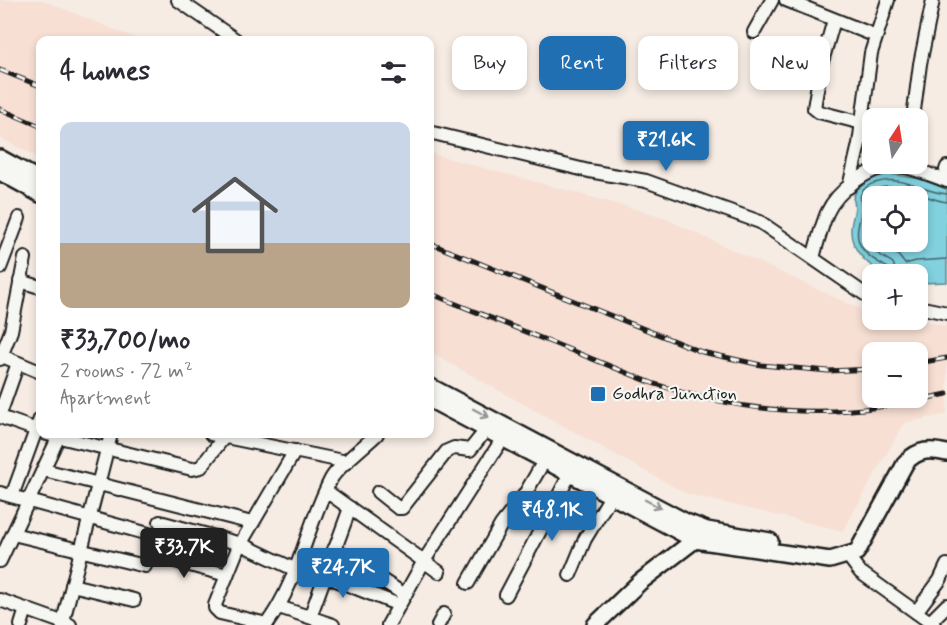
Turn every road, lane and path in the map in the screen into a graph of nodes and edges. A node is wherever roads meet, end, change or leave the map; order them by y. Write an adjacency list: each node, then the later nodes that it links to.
1 (178, 0): 8 (street)
2 (772, 0): 7 (street)
3 (786, 0): 6 (street)
4 (888, 0): 9 (street)
5 (933, 0): 11 (street)
6 (834, 20): 9 (street); 12 (street)
7 (754, 32)
8 (230, 36)
9 (876, 36): 10 (street)
10 (864, 108)
11 (914, 108)
12 (862, 123): 18 (street)
13 (434, 133): 22 (street)
14 (0, 158): 17 (main road)
15 (0, 172): 19 (main road)
16 (947, 172): 18 (street)
17 (36, 178)
18 (849, 187): 22 (street)
19 (36, 192)
20 (19, 218): 23 (street)
21 (25, 258): 24 (street)
22 (813, 258): 26 (street)
23 (0, 268)
24 (20, 281): 25 (street); 29 (street)
25 (36, 286)
26 (862, 292)
27 (928, 309): 28 (street)
28 (947, 313)
29 (1, 358): 30 (street)
30 (18, 363): 31 (street); 34 (street)
31 (36, 370)
32 (434, 389): 62 (main road, one-way to 62)
33 (434, 402): 36 (main road)
34 (0, 415): 35 (street)
35 (36, 427)
36 (486, 430): 44 (main road); 54 (street)
37 (43, 438): 55 (street)
38 (46, 438): 50 (street)
39 (69, 438): 45 (street)
40 (110, 438): 45 (street)
41 (223, 438): 45 (street)
42 (229, 438): 46 (street)
43 (373, 438): 49 (street)
44 (503, 438): 48 (main road); 74 (street)
45 (107, 450): 52 (street)
46 (295, 452): 49 (street); 61 (street)
47 (947, 453): 72 (main road)
48 (544, 460): 51 (main road); 82 (street)
49 (347, 462): 53 (street)
50 (44, 470): 52 (street); 57 (street)
51 (570, 474): 56 (main road); 84 (street)
52 (98, 483): 59 (street); 61 (street)
53 (326, 491): 58 (street); 77 (street)
54 (378, 492)
55 (6, 495): 57 (street)
56 (611, 496): 62 (main road); 80 (street)
57 (29, 501): 59 (street); 64 (street)
58 (350, 508): 69 (street); 74 (street)
59 (89, 516): 65 (street); 70 (street)
60 (160, 522): 68 (street)
61 (252, 523): 68 (street)
62 (683, 527): 63 (main road); 66 (main road); 75 (main road)
63 (707, 530): 66 (main road); 72 (main road)
64 (13, 534): 70 (street); 73 (street)
65 (154, 535): 67 (street); 71 (street)
66 (695, 540): 72 (main road); 75 (main road)
67 (174, 541)
68 (241, 544): 77 (street); 79 (street)
69 (334, 549): 81 (street); 87 (street)
70 (80, 552): 71 (street); 83 (street)
71 (149, 554): 79 (street)
72 (844, 557): 91 (street)
73 (1, 558)
74 (424, 561): 78 (street); 87 (street)
75 (666, 562): 99 (main road)
76 (947, 565): 91 (street)
77 (297, 568): 81 (street); 89 (street)
78 (439, 572)
79 (227, 575): 95 (street)
80 (570, 575)
81 (324, 576): 87 (street); 92 (street)
82 (468, 583)
83 (72, 585): 86 (street); 94 (street)
84 (506, 595)
85 (0, 600): 90 (street)
86 (134, 600)
87 (402, 600): 98 (street)
88 (947, 605): 93 (street)
89 (279, 607): 92 (street); 95 (street)
90 (26, 609): 94 (street); 96 (street)
91 (916, 612): 93 (street)
92 (310, 617): 97 (street)
93 (932, 623)
94 (65, 624)
95 (267, 624)
96 (21, 625)
97 (333, 625)
98 (388, 625)
99 (595, 625)

